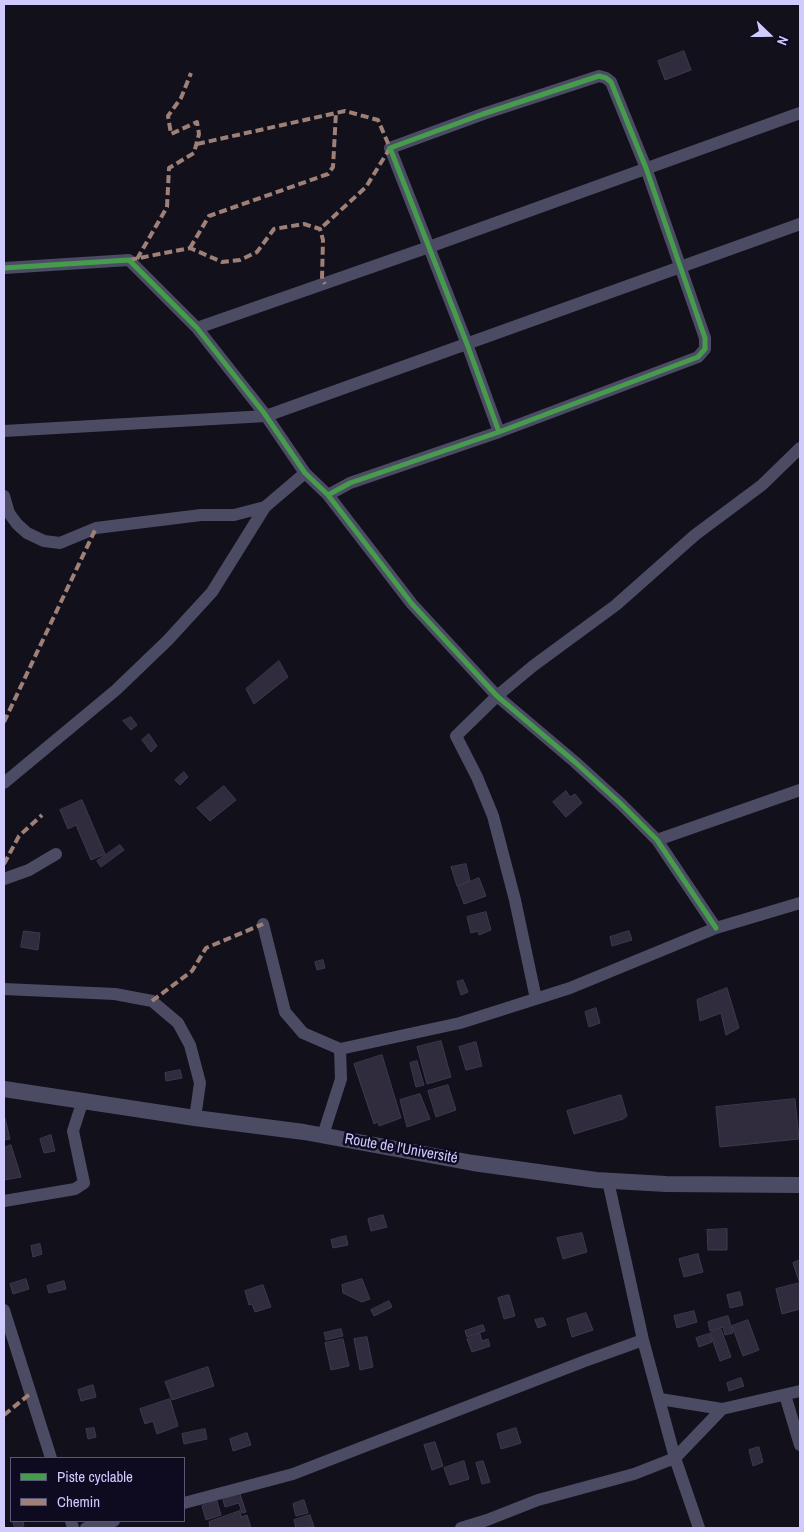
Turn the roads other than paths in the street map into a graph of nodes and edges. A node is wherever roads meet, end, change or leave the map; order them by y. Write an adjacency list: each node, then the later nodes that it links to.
1 (800, 113): 2 (street)
2 (646, 168): 4 (street); 4 (street); 5 (street)
3 (800, 224): 5 (street)
4 (429, 248): 7 (street); 8 (street)
5 (681, 266): 8 (street); 11 (street)
6 (4, 268): 7 (street)
7 (197, 328): 9 (street)
8 (467, 344): 9 (street); 11 (street)
9 (266, 416): 10 (street); 13 (street)
10 (4, 431)
11 (499, 432): 14 (street)
12 (800, 448): 17 (street)
13 (305, 473): 14 (street); 16 (street)
14 (328, 495): 17 (street)
15 (4, 496): 16 (street)
16 (266, 507): 18 (street)
17 (497, 696): 20 (street); 27 (street)
18 (4, 783)
19 (800, 790): 20 (street)
20 (657, 840): 25 (street)
21 (56, 854): 22 (street)
22 (4, 879)
23 (800, 903): 25 (street)
24 (263, 924): 28 (street)
25 (716, 928): 27 (street)
26 (4, 989): 31 (street)
27 (536, 999): 28 (street)
28 (340, 1049): 32 (street)
29 (4, 1089): 30 (street, Route de l'Université)
30 (83, 1100): 31 (street, Route de l'Université); 35 (street)
31 (195, 1118): 32 (street, Route de l'Université)
32 (323, 1135): 33 (street, Route de l'Université)
33 (608, 1181): 34 (street, Route de l'Université); 37 (street)
34 (800, 1185)
35 (4, 1201)
36 (4, 1310): 43 (street)
37 (643, 1340): 40 (street); 45 (street)
38 (800, 1391): 39 (street)
39 (785, 1395): 41 (street); 42 (street)
40 (660, 1399): 41 (street); 44 (street)
41 (722, 1410): 44 (street)
42 (800, 1446)
43 (51, 1457)
44 (675, 1458): 48 (street); 49 (street)
45 (185, 1503)
46 (110, 1522): 47 (street)
47 (86, 1528)
48 (461, 1528)
49 (699, 1528)

